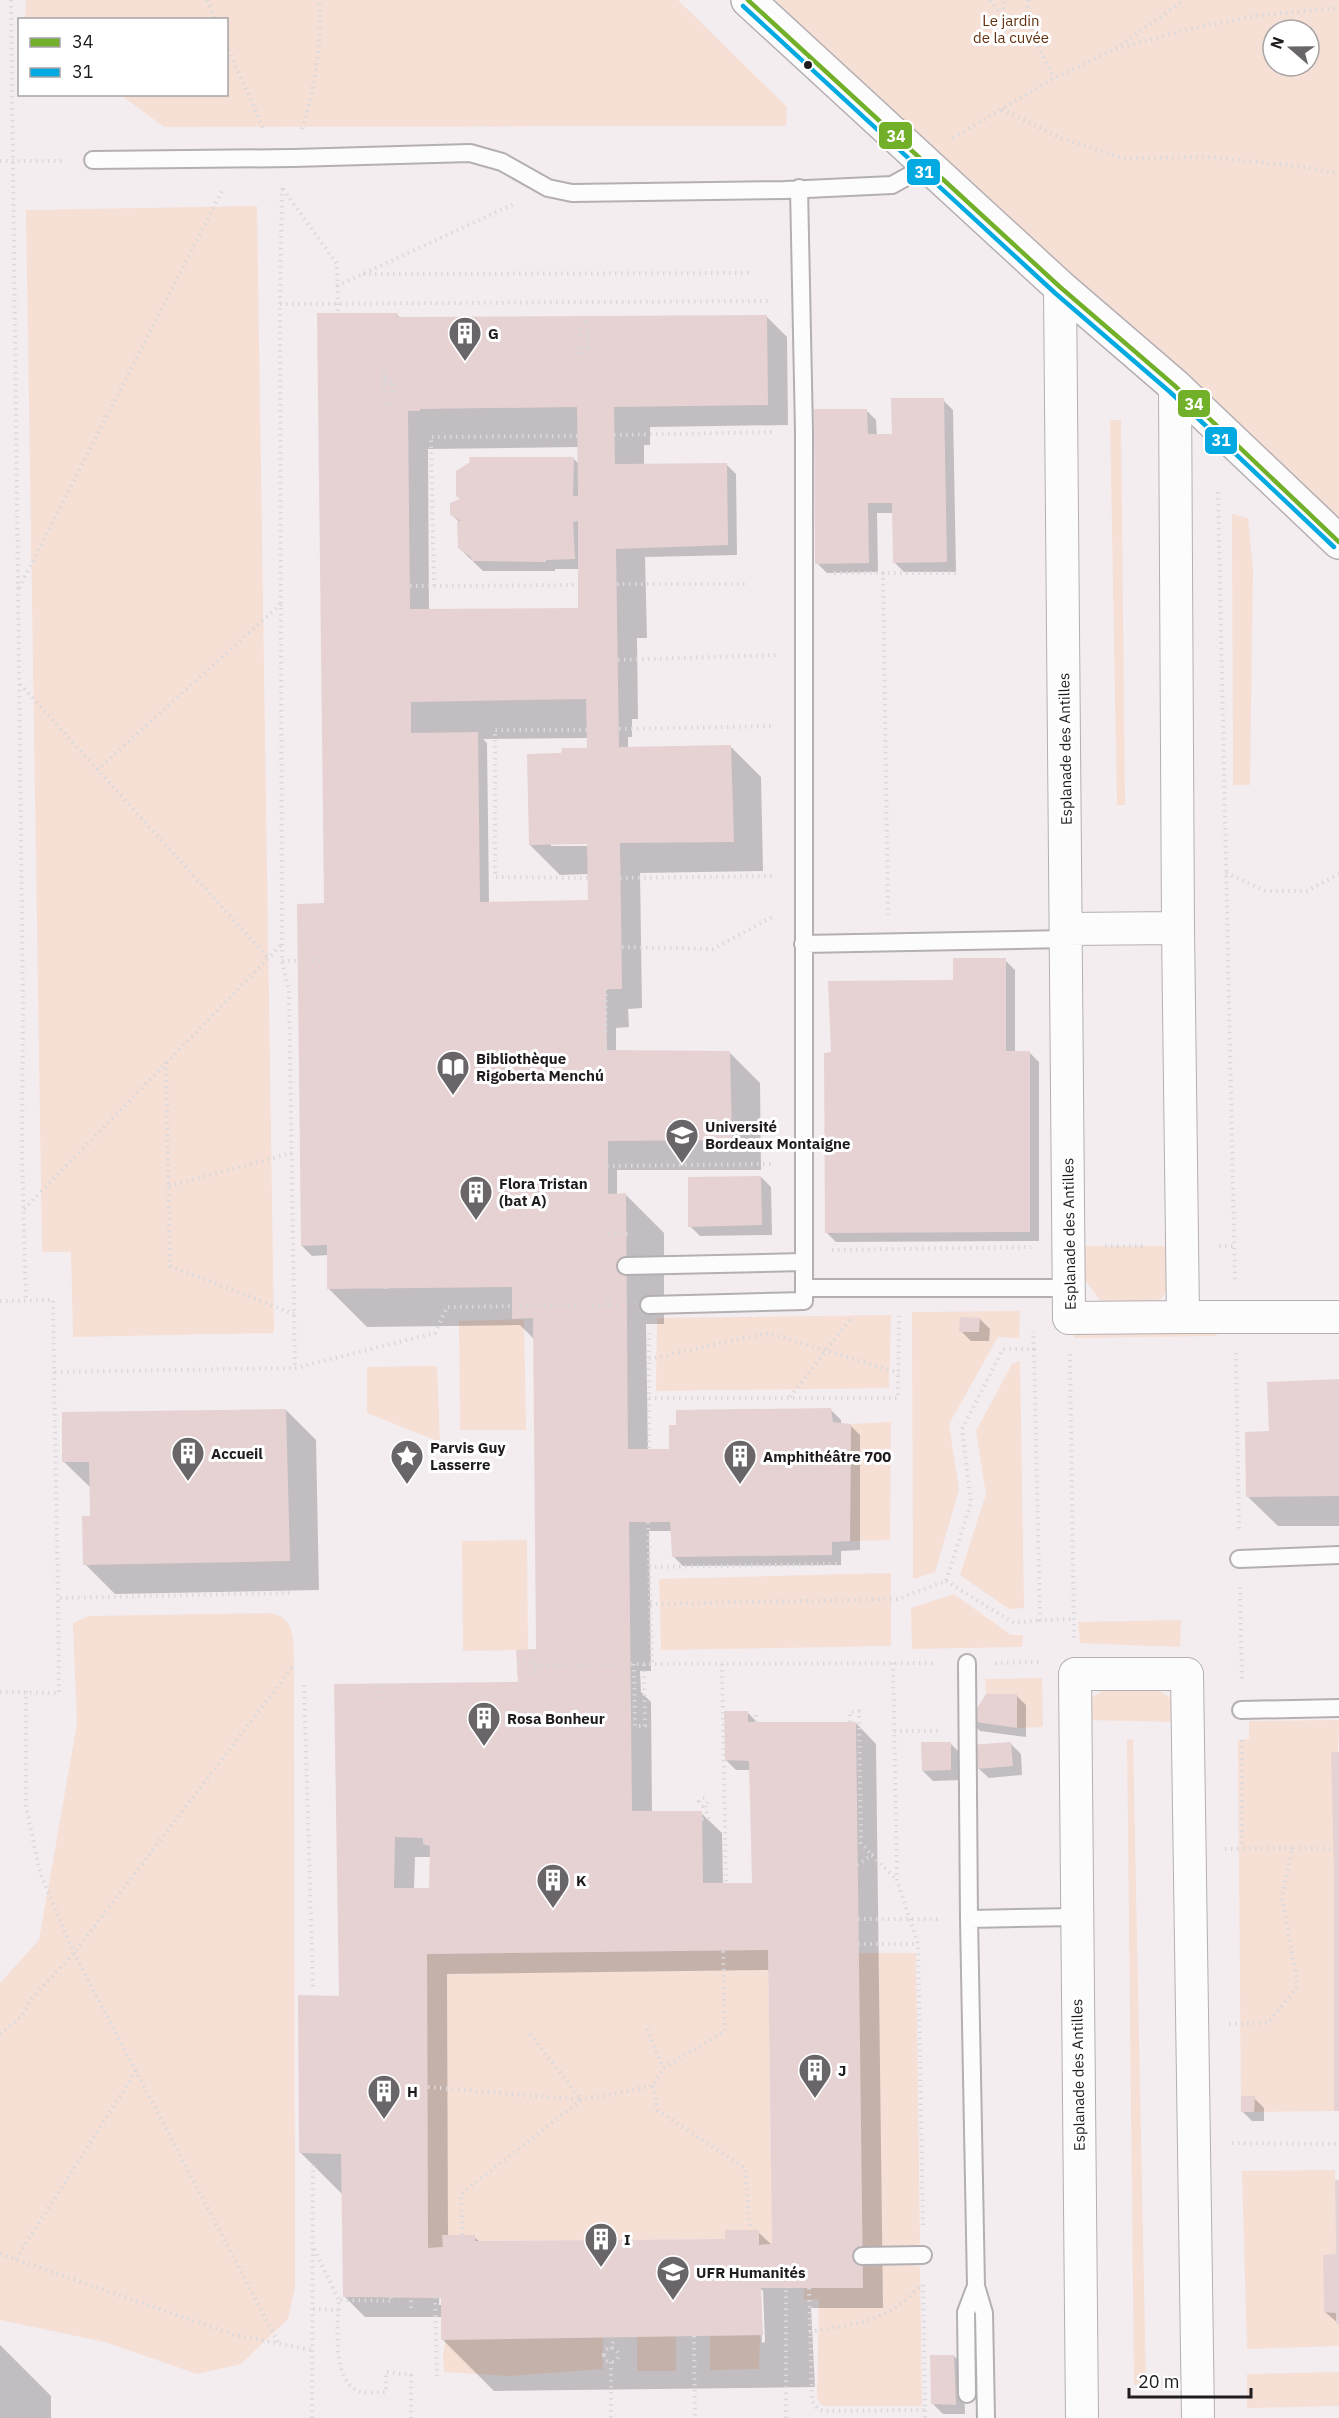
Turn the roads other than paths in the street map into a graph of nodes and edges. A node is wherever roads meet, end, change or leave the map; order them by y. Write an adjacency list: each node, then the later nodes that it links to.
1 (748, 0): 3 (street)
2 (93, 160): 4 (lane)
3 (928, 165): 4 (lane); 5 (street)
4 (799, 188): 10 (lane)
5 (1060, 287): 6 (street); 9 (street, Esplanade des Antilles)
6 (1175, 386): 7 (street); 8 (street)
7 (1339, 542)
8 (1178, 928): 9 (street); 16 (street)
9 (1066, 934): 10 (lane); 14 (street, Esplanade des Antilles)
10 (803, 944): 11 (lane)
11 (804, 1256): 12 (lane); 13 (lane)
12 (626, 1266)
13 (804, 1288): 14 (lane); 15 (lane)
14 (1069, 1303): 16 (street, Esplanade des Antilles)
15 (649, 1305)
16 (1184, 1317): 17 (street, Esplanade des Antilles)
17 (1339, 1317)
18 (1339, 1555): 19 (lane)
19 (1239, 1559)
20 (968, 1663): 24 (lane)
21 (1339, 1708): 22 (lane)
22 (1241, 1710)
23 (1076, 1917): 24 (lane); 30 (street, Esplanade des Antilles); 31 (street, Esplanade des Antilles)
24 (969, 1919): 27 (lane)
25 (923, 2255): 26 (lane)
26 (862, 2256)
27 (976, 2286): 28 (lane); 29 (lane)
28 (967, 2394)
29 (986, 2418)
30 (1082, 2418)
31 (1198, 2418)

